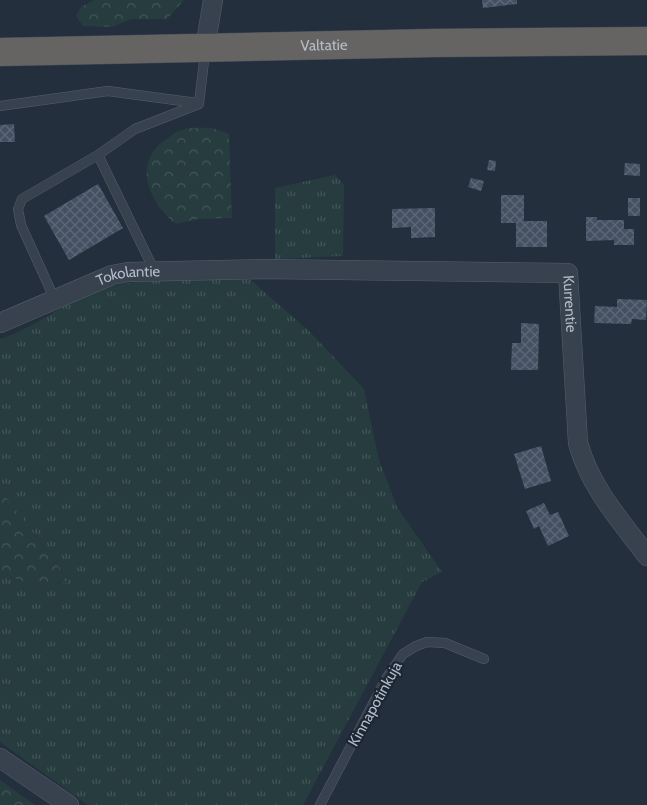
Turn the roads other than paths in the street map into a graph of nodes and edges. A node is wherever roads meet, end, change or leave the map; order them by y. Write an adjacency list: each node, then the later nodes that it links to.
1 (213, 0): 3 (street)
2 (647, 41): 3 (highway, Valtatie)
3 (205, 48): 4 (highway, Valtatie); 5 (lane)
4 (0, 52)
5 (200, 104): 6 (lane); 7 (lane)
6 (0, 106)
7 (98, 155): 9 (lane); 10 (lane)
8 (264, 269): 9 (street, Tokolantie); 12 (street, Kurrentie)
9 (154, 270): 10 (street, Tokolantie)
10 (55, 300): 11 (street, Tokolantie)
11 (0, 323)
12 (647, 556)
13 (484, 658): 16 (lane, Kinnapotinkuja)
14 (0, 758): 15 (street)
15 (69, 805)
16 (320, 805)

